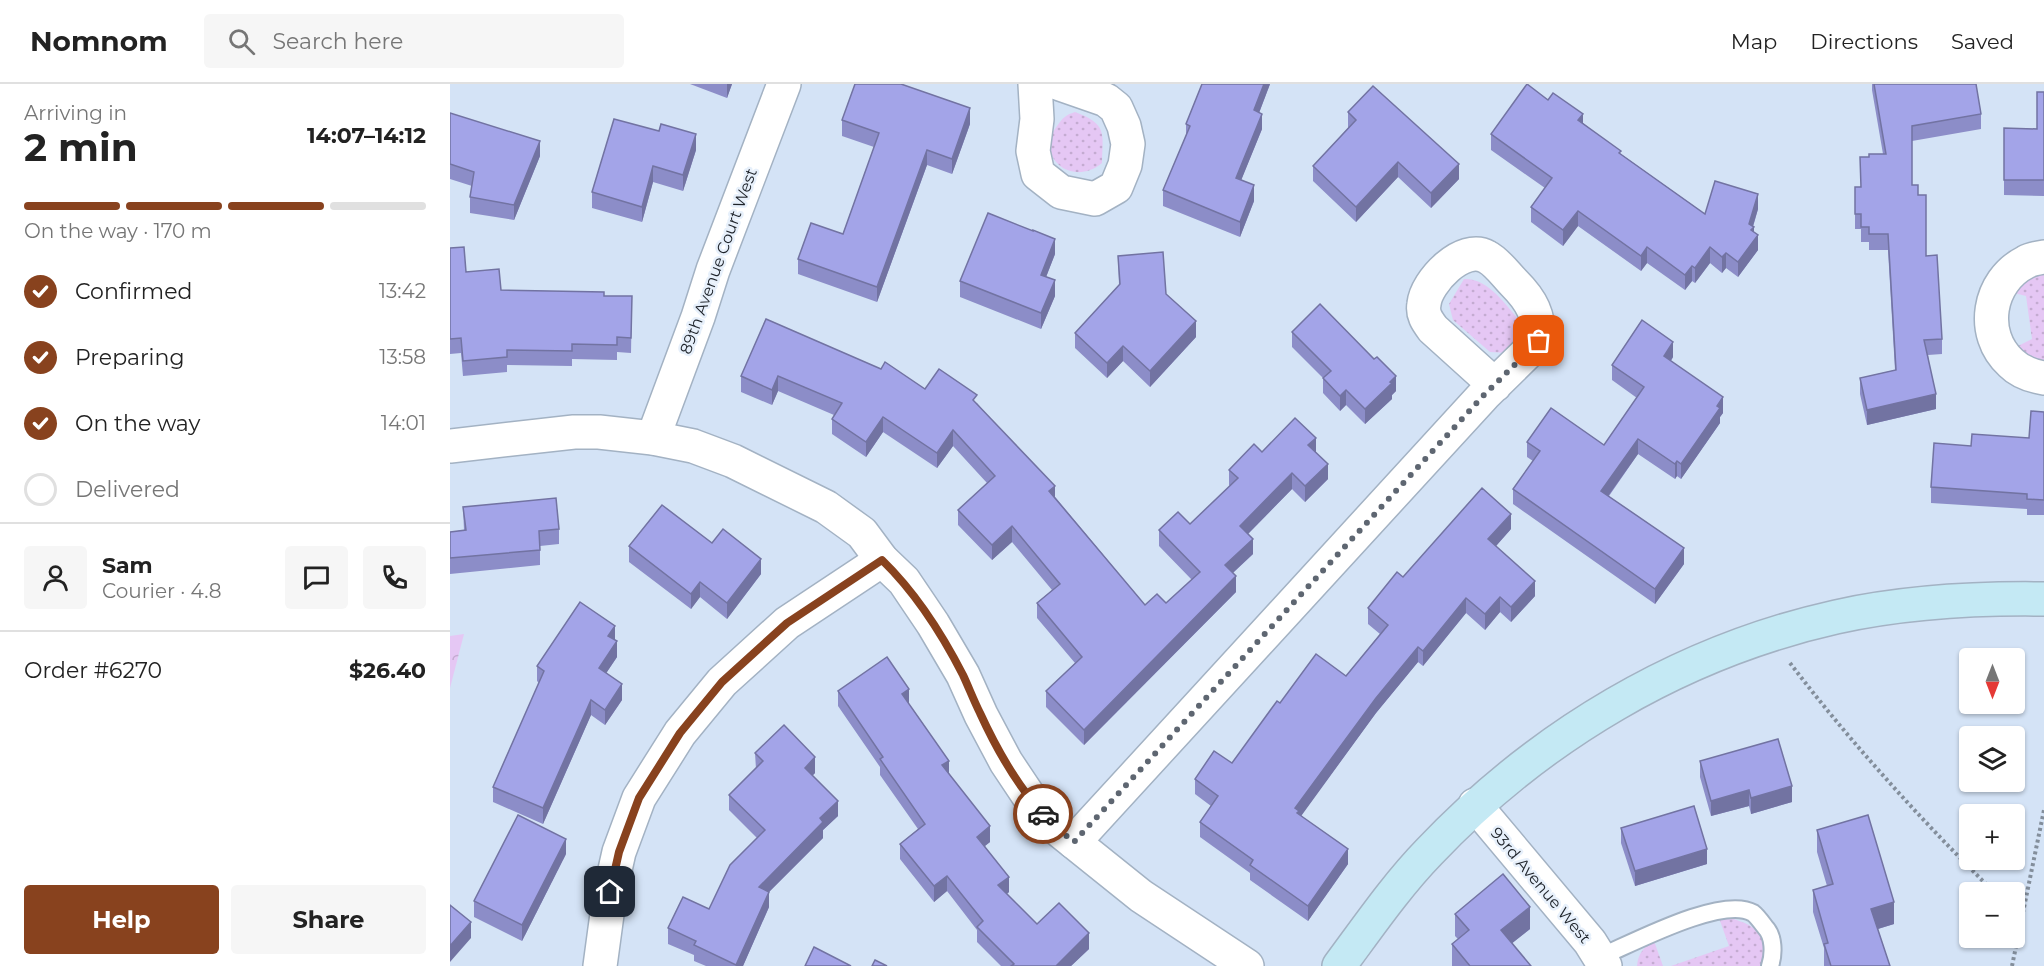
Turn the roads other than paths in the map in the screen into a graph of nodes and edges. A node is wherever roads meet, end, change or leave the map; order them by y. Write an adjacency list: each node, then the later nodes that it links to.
1 (784, 84): 7 (street, 89th Avenue Court West)
2 (1035, 84): 3 (street)
3 (1060, 84)
4 (2044, 257): 5 (street)
5 (2044, 378)
6 (1495, 385): 12 (street)
7 (653, 438): 8 (street); 9 (street)
8 (450, 446)
9 (882, 560): 12 (street); 14 (street)
10 (2044, 599): 11 (street)
11 (1475, 805): 13 (street, 93rd Avenue West); 16 (street)
12 (1074, 842): 15 (street)
13 (1602, 962): 17 (lane)
14 (600, 966)
15 (1247, 966)
16 (1339, 966)
17 (1770, 966)

